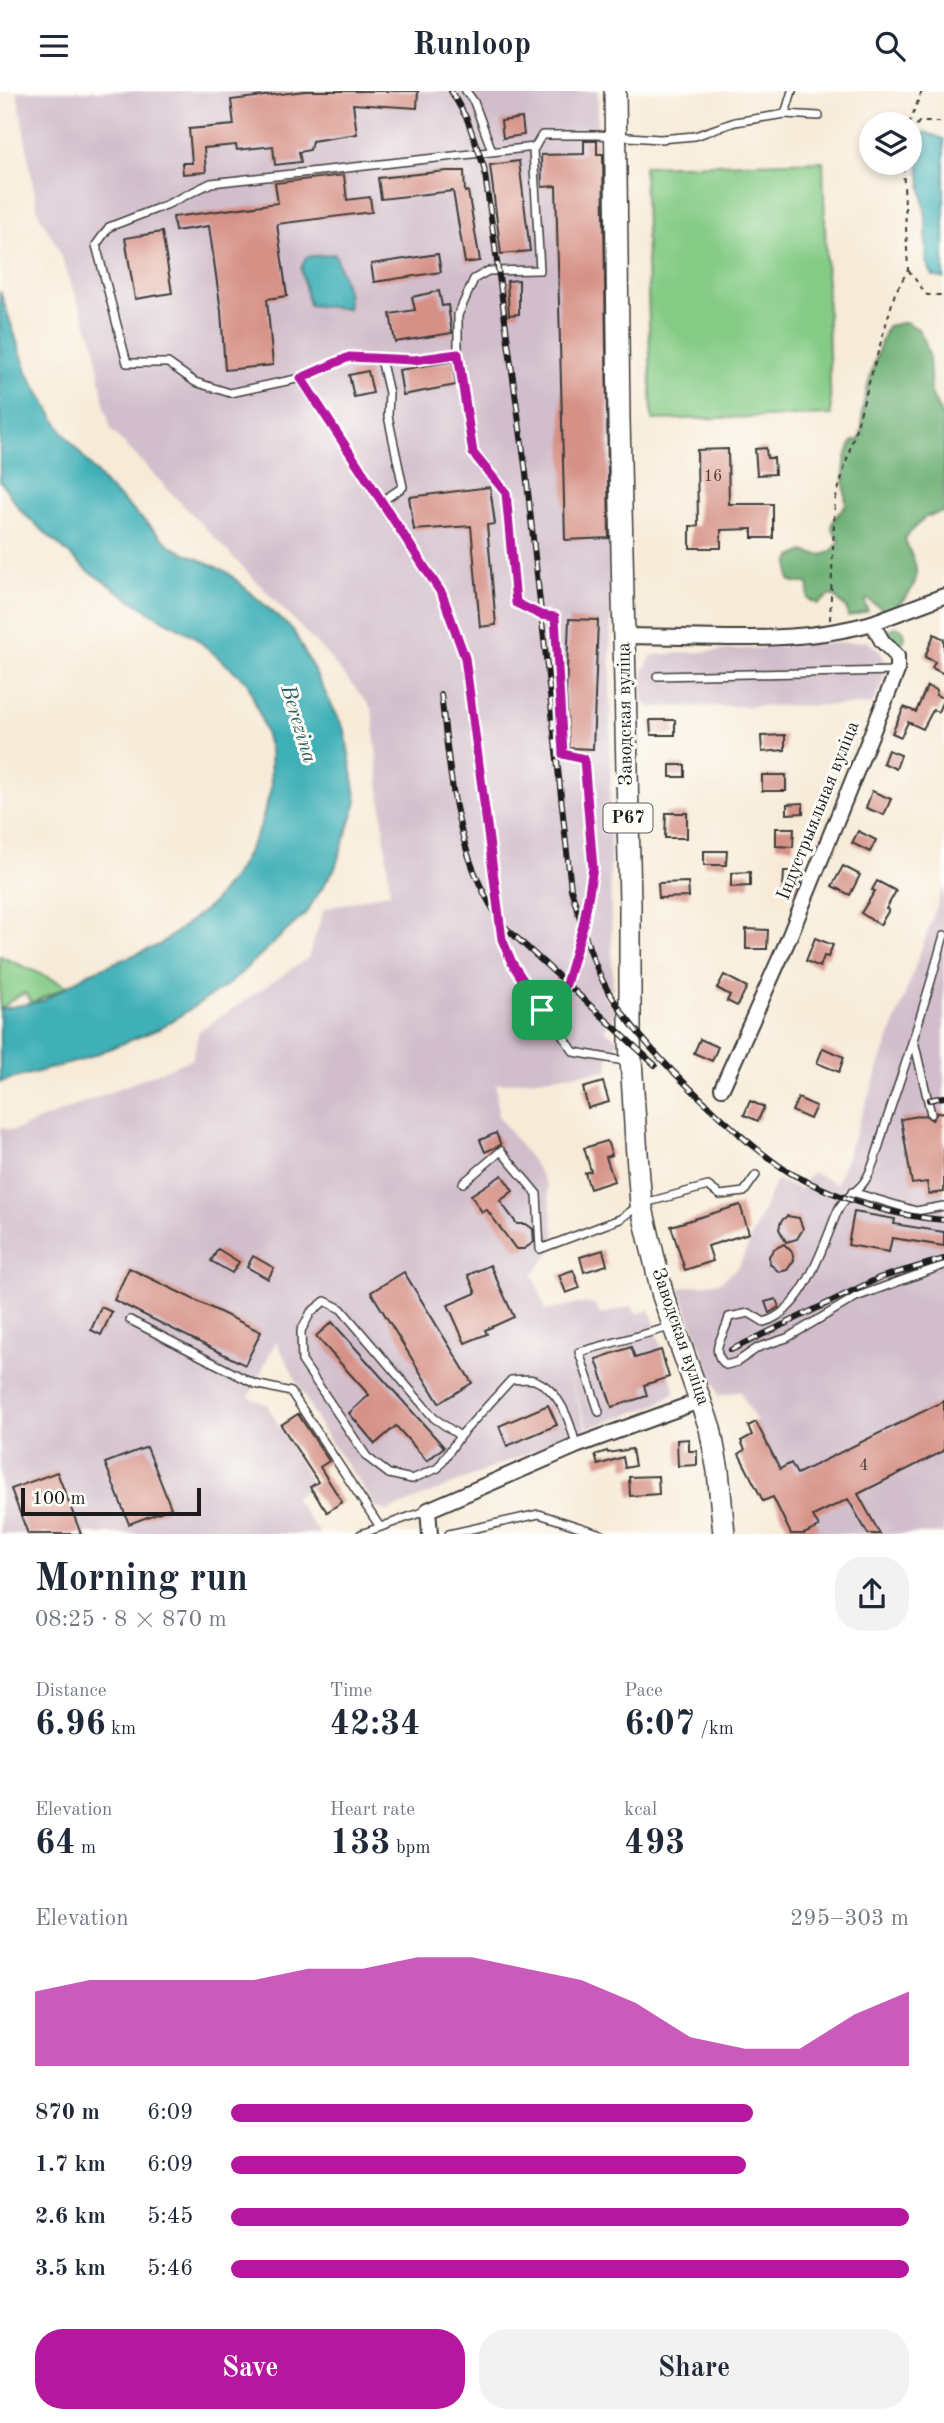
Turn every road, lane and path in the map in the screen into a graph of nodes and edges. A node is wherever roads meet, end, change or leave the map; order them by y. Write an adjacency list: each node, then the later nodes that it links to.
1 (466, 91): 12 (lane)
2 (615, 91): 10 (main road, Заводская вуліца / Р67)
3 (792, 91): 6 (lane)
4 (922, 91): 5 (path)
5 (914, 112)
6 (785, 114): 7 (lane); 10 (lane)
7 (819, 116)
8 (922, 122): 9 (path)
9 (944, 122)
10 (615, 137): 11 (lane); 23 (main road, Заводская вуліца / Р67)
11 (535, 146): 12 (lane); 16 (lane)
12 (492, 151): 18 (lane)
13 (904, 175): 14 (path)
14 (908, 270): 15 (path); 22 (path)
15 (944, 295)
16 (458, 354): 17 (lane); 27 (lane)
17 (382, 359): 18 (lane); 19 (lane)
18 (301, 378): 19 (lane)
19 (382, 501): 27 (lane)
20 (944, 596): 21 (street)
21 (872, 623): 22 (street); 24 (street)
22 (830, 631): 23 (street)
23 (624, 636): 29 (main road, Заводская вуліца / Р67)
24 (897, 671): 25 (lane); 30 (street, Індустрыяльная вуліца)
25 (657, 676)
26 (944, 935): 28 (lane)
27 (542, 1010): 29 (lane)
28 (914, 1041): 31 (lane); 34 (lane)
29 (631, 1063): 35 (main road, Заводская вуліца / Р67)
30 (722, 1088)
31 (931, 1114)
32 (756, 1175): 35 (lane)
33 (463, 1183): 35 (lane)
34 (852, 1192): 36 (lane); 37 (lane)
35 (641, 1204): 39 (main road, Заводская вуліца / Р67)
36 (944, 1206)
37 (944, 1265)
38 (130, 1320): 45 (lane)
39 (674, 1326): 40 (main road, Заводская вуліца / Р67); 41 (lane)
40 (702, 1401): 43 (street); 50 (main road, Заводская вуліца / Р67)
41 (599, 1412)
42 (460, 1436): 42 (lane); 43 (lane)
43 (576, 1446): 44 (street)
44 (428, 1510): 45 (lane); 47 (street)
45 (380, 1527): 46 (lane)
46 (361, 1534)
47 (430, 1534)
48 (449, 1534): 49 (lane)
49 (601, 1534)
50 (724, 1534)

